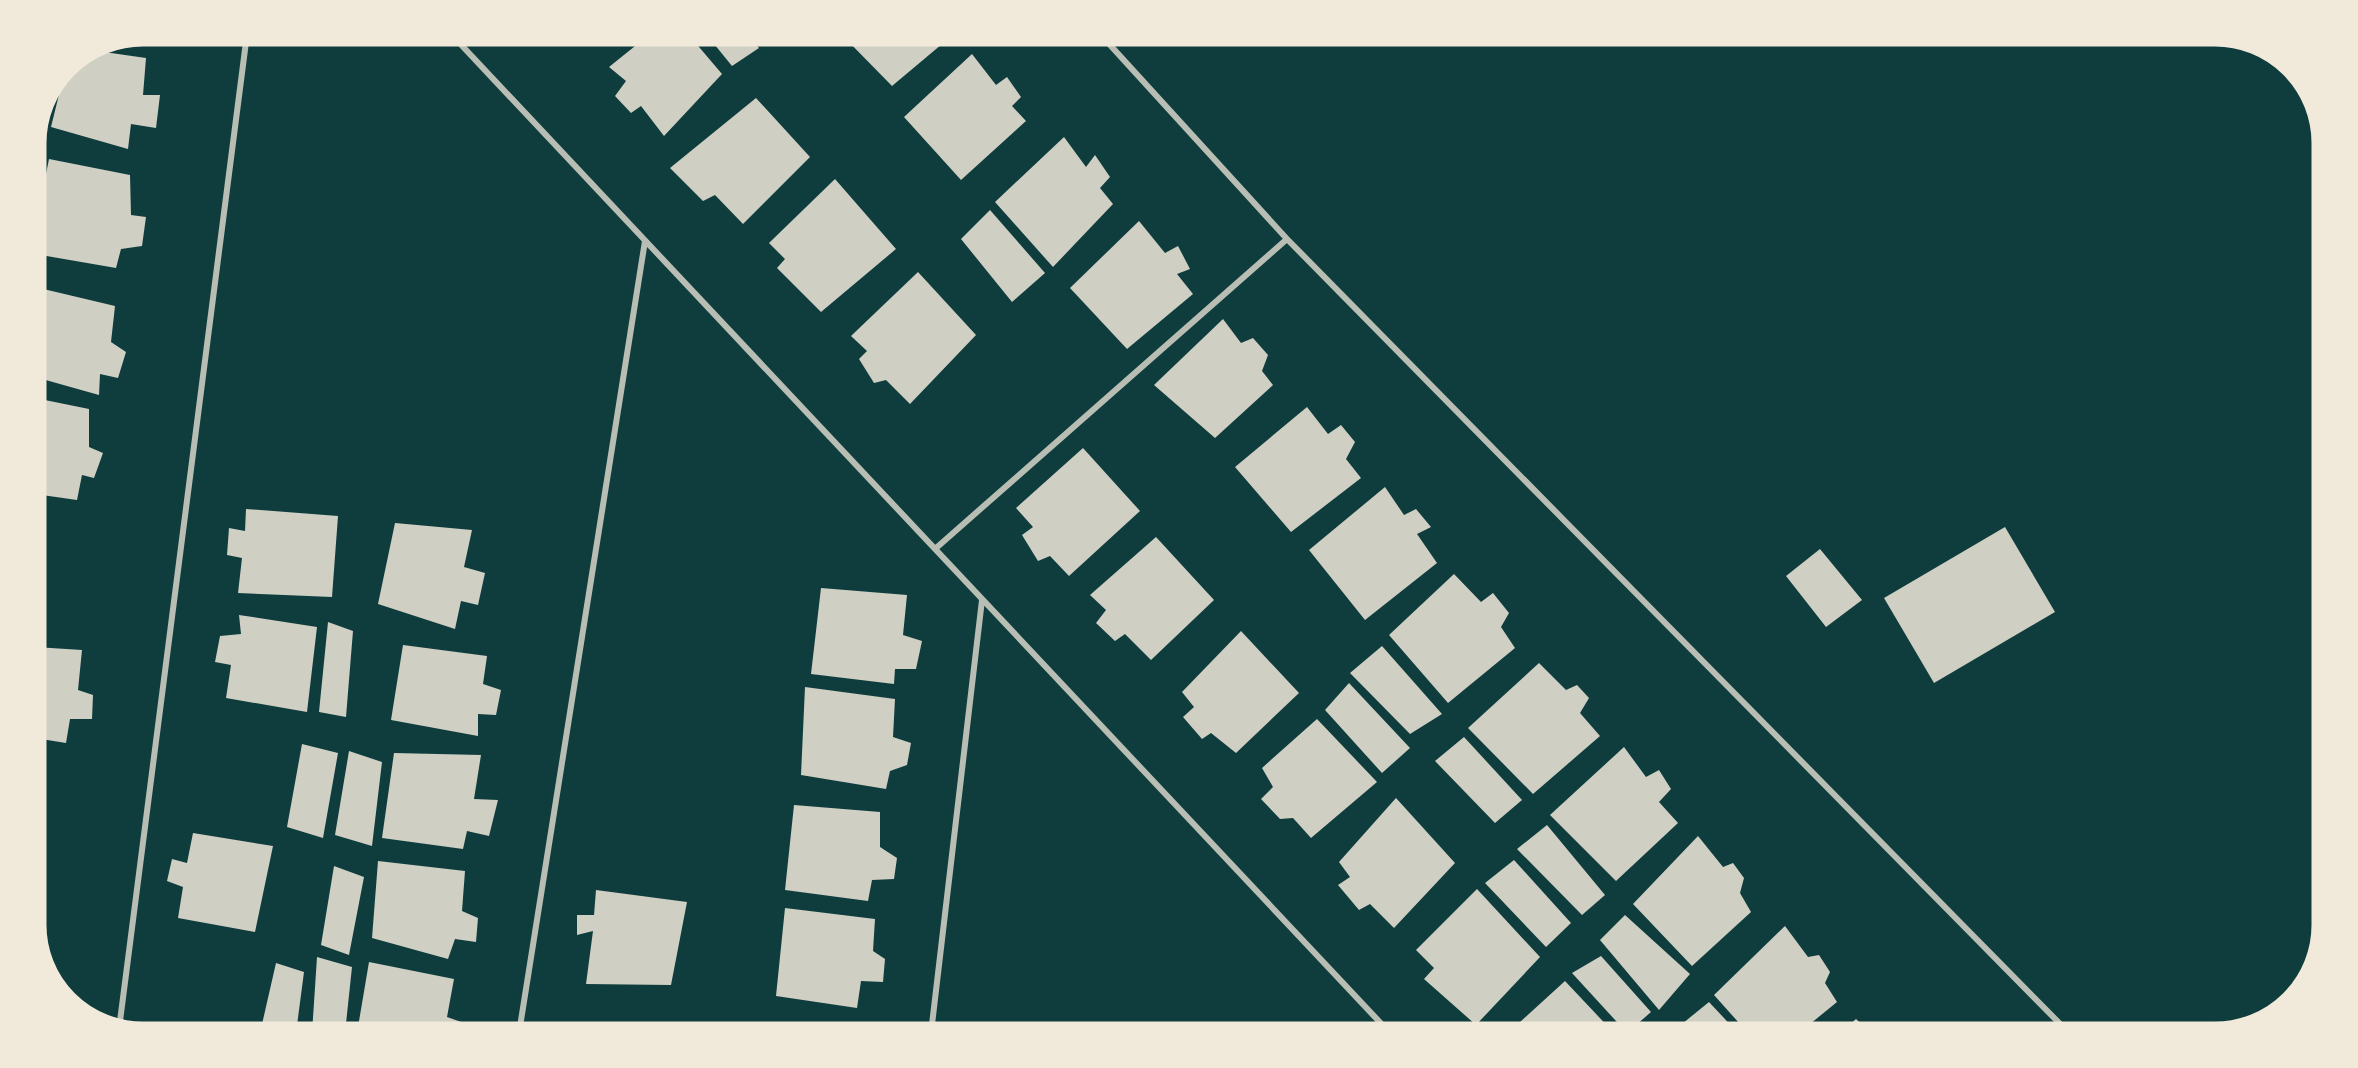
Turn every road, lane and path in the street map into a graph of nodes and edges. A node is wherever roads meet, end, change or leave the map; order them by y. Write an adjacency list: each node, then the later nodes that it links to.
1 (246, 45): 8 (street)
2 (461, 45): 5 (street)
3 (1110, 45): 4 (street)
4 (1287, 239): 6 (street); 12 (street)
5 (645, 241): 6 (street); 9 (street)
6 (935, 549): 7 (street)
7 (982, 600): 10 (street); 11 (street)
8 (120, 1020)
9 (521, 1023)
10 (932, 1023)
11 (1380, 1023)
12 (2057, 1023)

